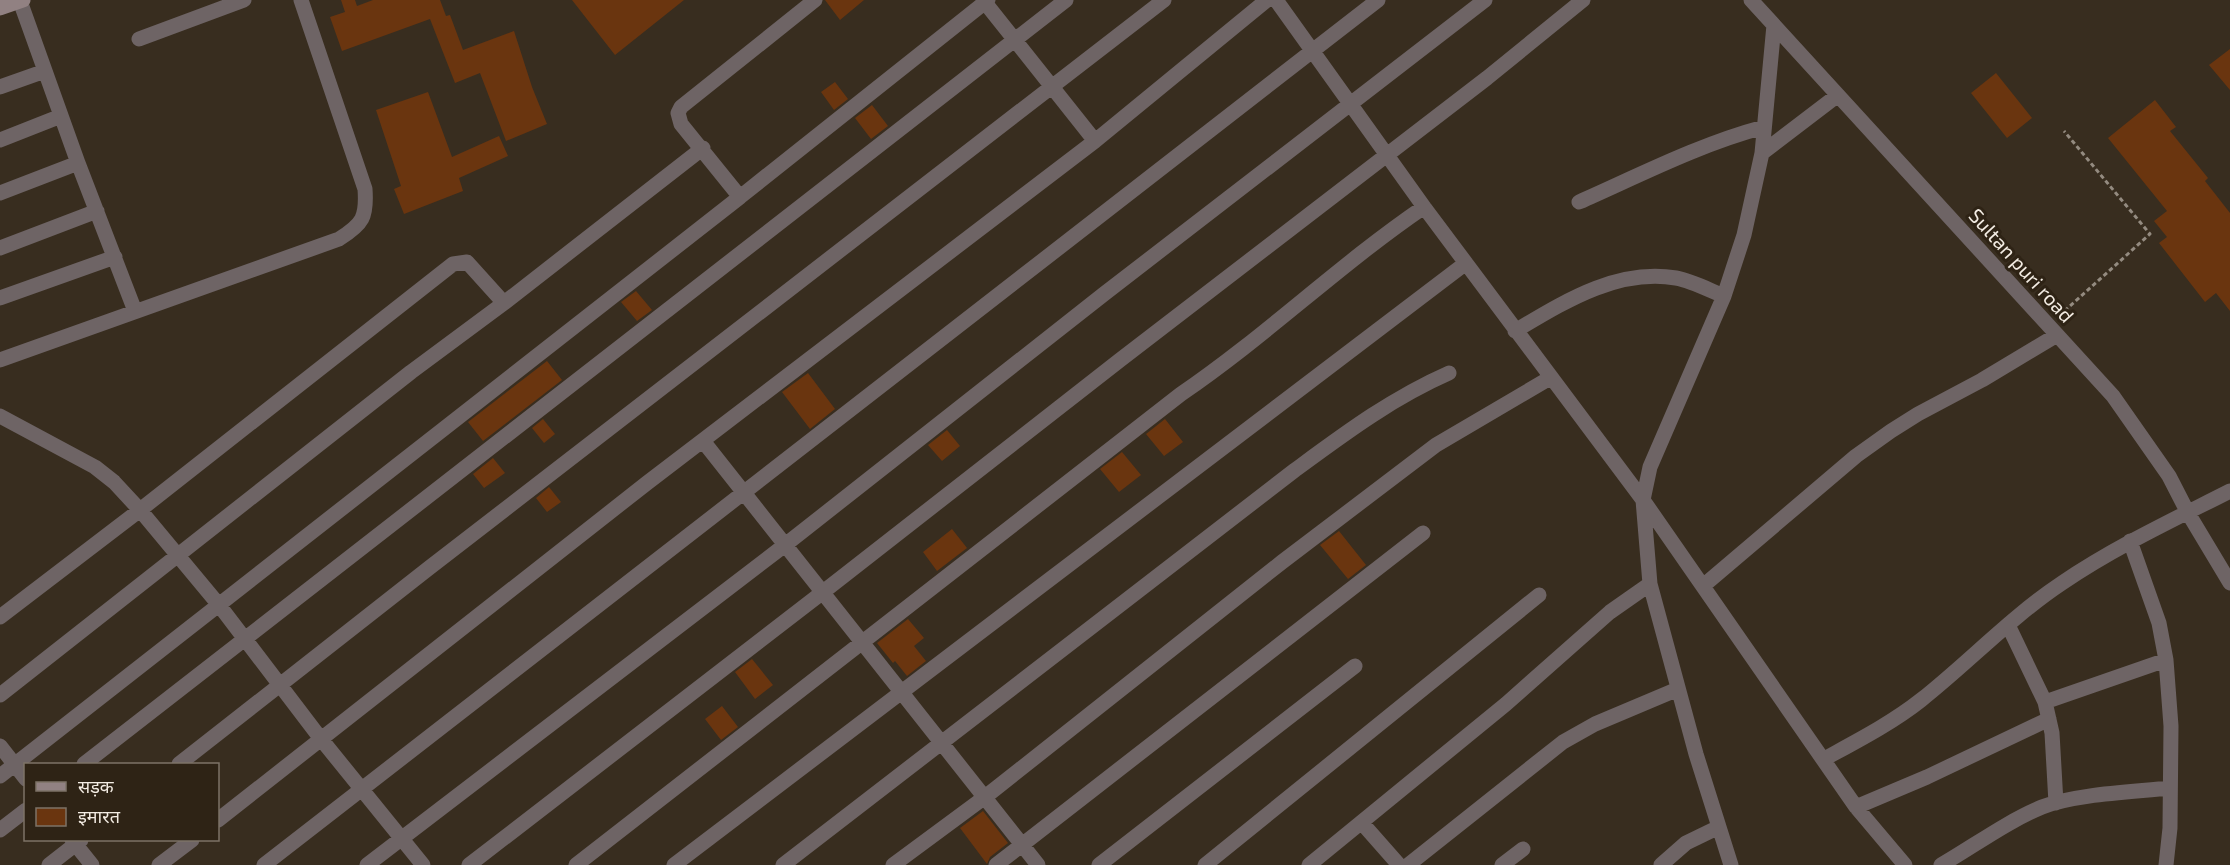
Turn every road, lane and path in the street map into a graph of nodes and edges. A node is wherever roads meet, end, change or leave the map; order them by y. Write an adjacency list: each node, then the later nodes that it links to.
1 (244, 0): 16 (street)
2 (301, 0): 44 (street)
3 (815, 0): 29 (street)
4 (1066, 0): 17 (street)
5 (1164, 0): 21 (street)
6 (1267, 0): 28 (street)
7 (1276, 0): 18 (street)
8 (1378, 0): 18 (street)
9 (1485, 0): 23 (street)
10 (1584, 0): 31 (street)
11 (1751, 0): 15 (street, Sultan puri road)
12 (22, 1): 14 (street); 19 (street)
13 (985, 1): 17 (street); 34 (street)
14 (0, 8)
15 (1774, 24): 22 (street, Sultan puri road); 25 (street)
16 (139, 39)
17 (1014, 40): 21 (street); 69 (street)
18 (1313, 51): 23 (street); 53 (street)
19 (45, 71): 20 (street); 24 (street)
20 (0, 87)
21 (1052, 87): 28 (street); 73 (street)
22 (1838, 95): 30 (street); 45 (street, Sultan puri road)
23 (1351, 104): 31 (street); 59 (street)
24 (62, 116): 27 (street); 32 (street)
25 (1764, 127): 30 (street); 35 (street)
26 (2064, 131): 45 (path)
27 (0, 140)
28 (1095, 141): 51 (street)
29 (703, 148): 34 (street); 43 (street)
30 (1762, 153): 41 (street)
31 (1387, 154): 36 (street); 64 (street)
32 (78, 163): 33 (street); 37 (street)
33 (0, 193)
34 (740, 197): 66 (street)
35 (1579, 202)
36 (1424, 207): 40 (street); 70 (street)
37 (97, 211): 38 (street); 39 (street)
38 (0, 248)
39 (115, 257): 42 (street); 44 (street)
40 (1466, 263): 46 (street); 75 (street)
41 (1724, 296): 46 (street); 54 (street)
42 (0, 298)
43 (504, 303): 55 (street); 60 (street)
44 (135, 311): 47 (street)
45 (2053, 330): 56 (street, Sultan puri road); 63 (street)
46 (1515, 331): 49 (street)
47 (0, 360)
48 (1449, 373): 80 (street)
49 (1550, 378): 54 (street); 90 (street)
50 (0, 416): 55 (street)
51 (703, 441): 53 (street); 79 (street)
52 (2230, 491): 56 (street)
53 (744, 492): 59 (street); 89 (street)
54 (1642, 500): 62 (street); 63 (street)
55 (140, 510): 60 (street); 67 (street)
56 (2188, 513): 58 (street); 61 (street, Sultan puri road)
57 (1423, 533): 101 (street)
58 (2130, 541): 68 (street); 71 (street)
59 (785, 545): 64 (street); 98 (street)
60 (178, 555): 66 (street); 76 (street)
61 (2230, 583)
62 (1650, 584): 74 (street); 95 (street)
63 (1703, 586): 82 (street)
64 (824, 592): 70 (street); 109 (street)
65 (1539, 595): 117 (street)
66 (219, 605): 69 (street); 85 (street)
67 (0, 616)
68 (2008, 624): 77 (street); 82 (street)
69 (245, 640): 73 (street); 83 (street)
70 (863, 642): 75 (street); 110 (street)
71 (2166, 660): 77 (street); 88 (street)
72 (1354, 666): 116 (street)
73 (281, 686): 79 (street); 84 (street)
74 (1678, 689): 96 (street); 120 (street)
75 (901, 693): 80 (street); 111 (street)
76 (0, 695)
77 (2045, 702): 78 (street)
78 (2049, 719): 91 (street); 92 (street)
79 (321, 739): 89 (street); 94 (street)
80 (942, 742): 90 (street); 112 (street)
81 (0, 746): 85 (street)
82 (1824, 759): 92 (street)
83 (87, 763)
84 (182, 763)
85 (15, 765): 86 (street); 87 (street)
86 (0, 776)
87 (24, 776)
88 (2170, 788): 91 (street); 126 (street)
89 (361, 789): 98 (street); 106 (street)
90 (986, 797): 101 (street); 113 (street)
91 (2056, 803): 125 (street)
92 (1856, 807): 124 (street)
93 (24, 812): 97 (street)
94 (219, 819)
95 (1362, 823): 118 (street); 119 (street)
96 (1719, 827): 122 (street); 123 (street)
97 (0, 830)
98 (401, 839): 107 (street); 108 (street)
99 (76, 841): 103 (street); 104 (street)
100 (191, 841): 105 (street)
101 (1022, 844): 114 (street); 115 (street)
102 (1523, 849): 121 (street)
103 (49, 865)
104 (92, 865)
105 (159, 865)
106 (264, 865)
107 (367, 865)
108 (423, 865)
109 (469, 865)
110 (576, 865)
111 (674, 865)
112 (783, 865)
113 (893, 865)
114 (996, 865)
115 (1038, 865)
116 (1099, 865)
117 (1205, 865)
118 (1309, 865)
119 (1399, 865)
120 (1408, 865)
121 (1502, 865)
122 (1661, 865)
123 (1731, 865)
124 (1905, 865)
125 (1941, 865)
126 (2166, 865)

